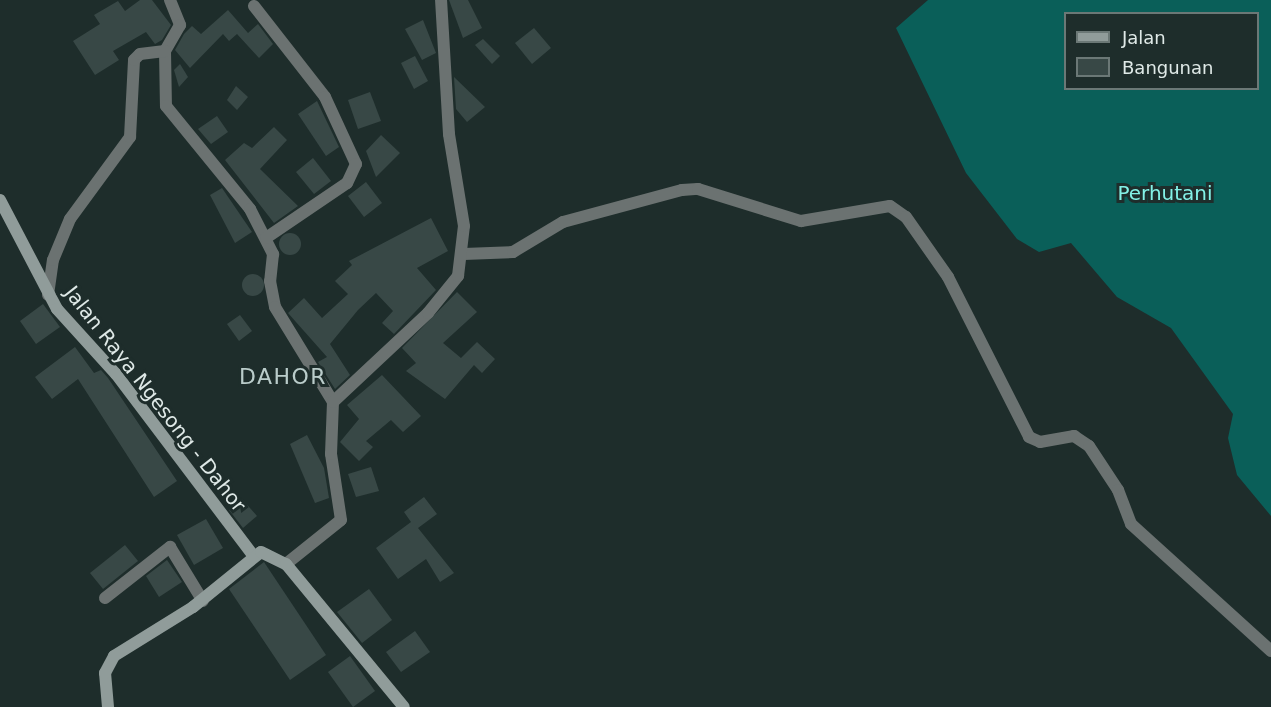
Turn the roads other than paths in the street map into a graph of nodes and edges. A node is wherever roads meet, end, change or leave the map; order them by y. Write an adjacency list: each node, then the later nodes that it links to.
1 (170, 0): 4 (street)
2 (441, 0): 7 (street)
3 (254, 6): 6 (street)
4 (165, 51): 6 (street); 8 (street)
5 (0, 200): 8 (street, Jalan Raya Ngesong - Dahor)
6 (266, 238): 9 (street)
7 (464, 255): 9 (street); 14 (street)
8 (48, 295): 10 (street, Jalan Raya Ngesong - Dahor)
9 (333, 402): 11 (street)
10 (253, 555): 11 (street); 13 (street)
11 (286, 564): 16 (street)
12 (105, 598): 13 (street)
13 (202, 601): 15 (street)
14 (1271, 651)
15 (108, 707)
16 (404, 707)

